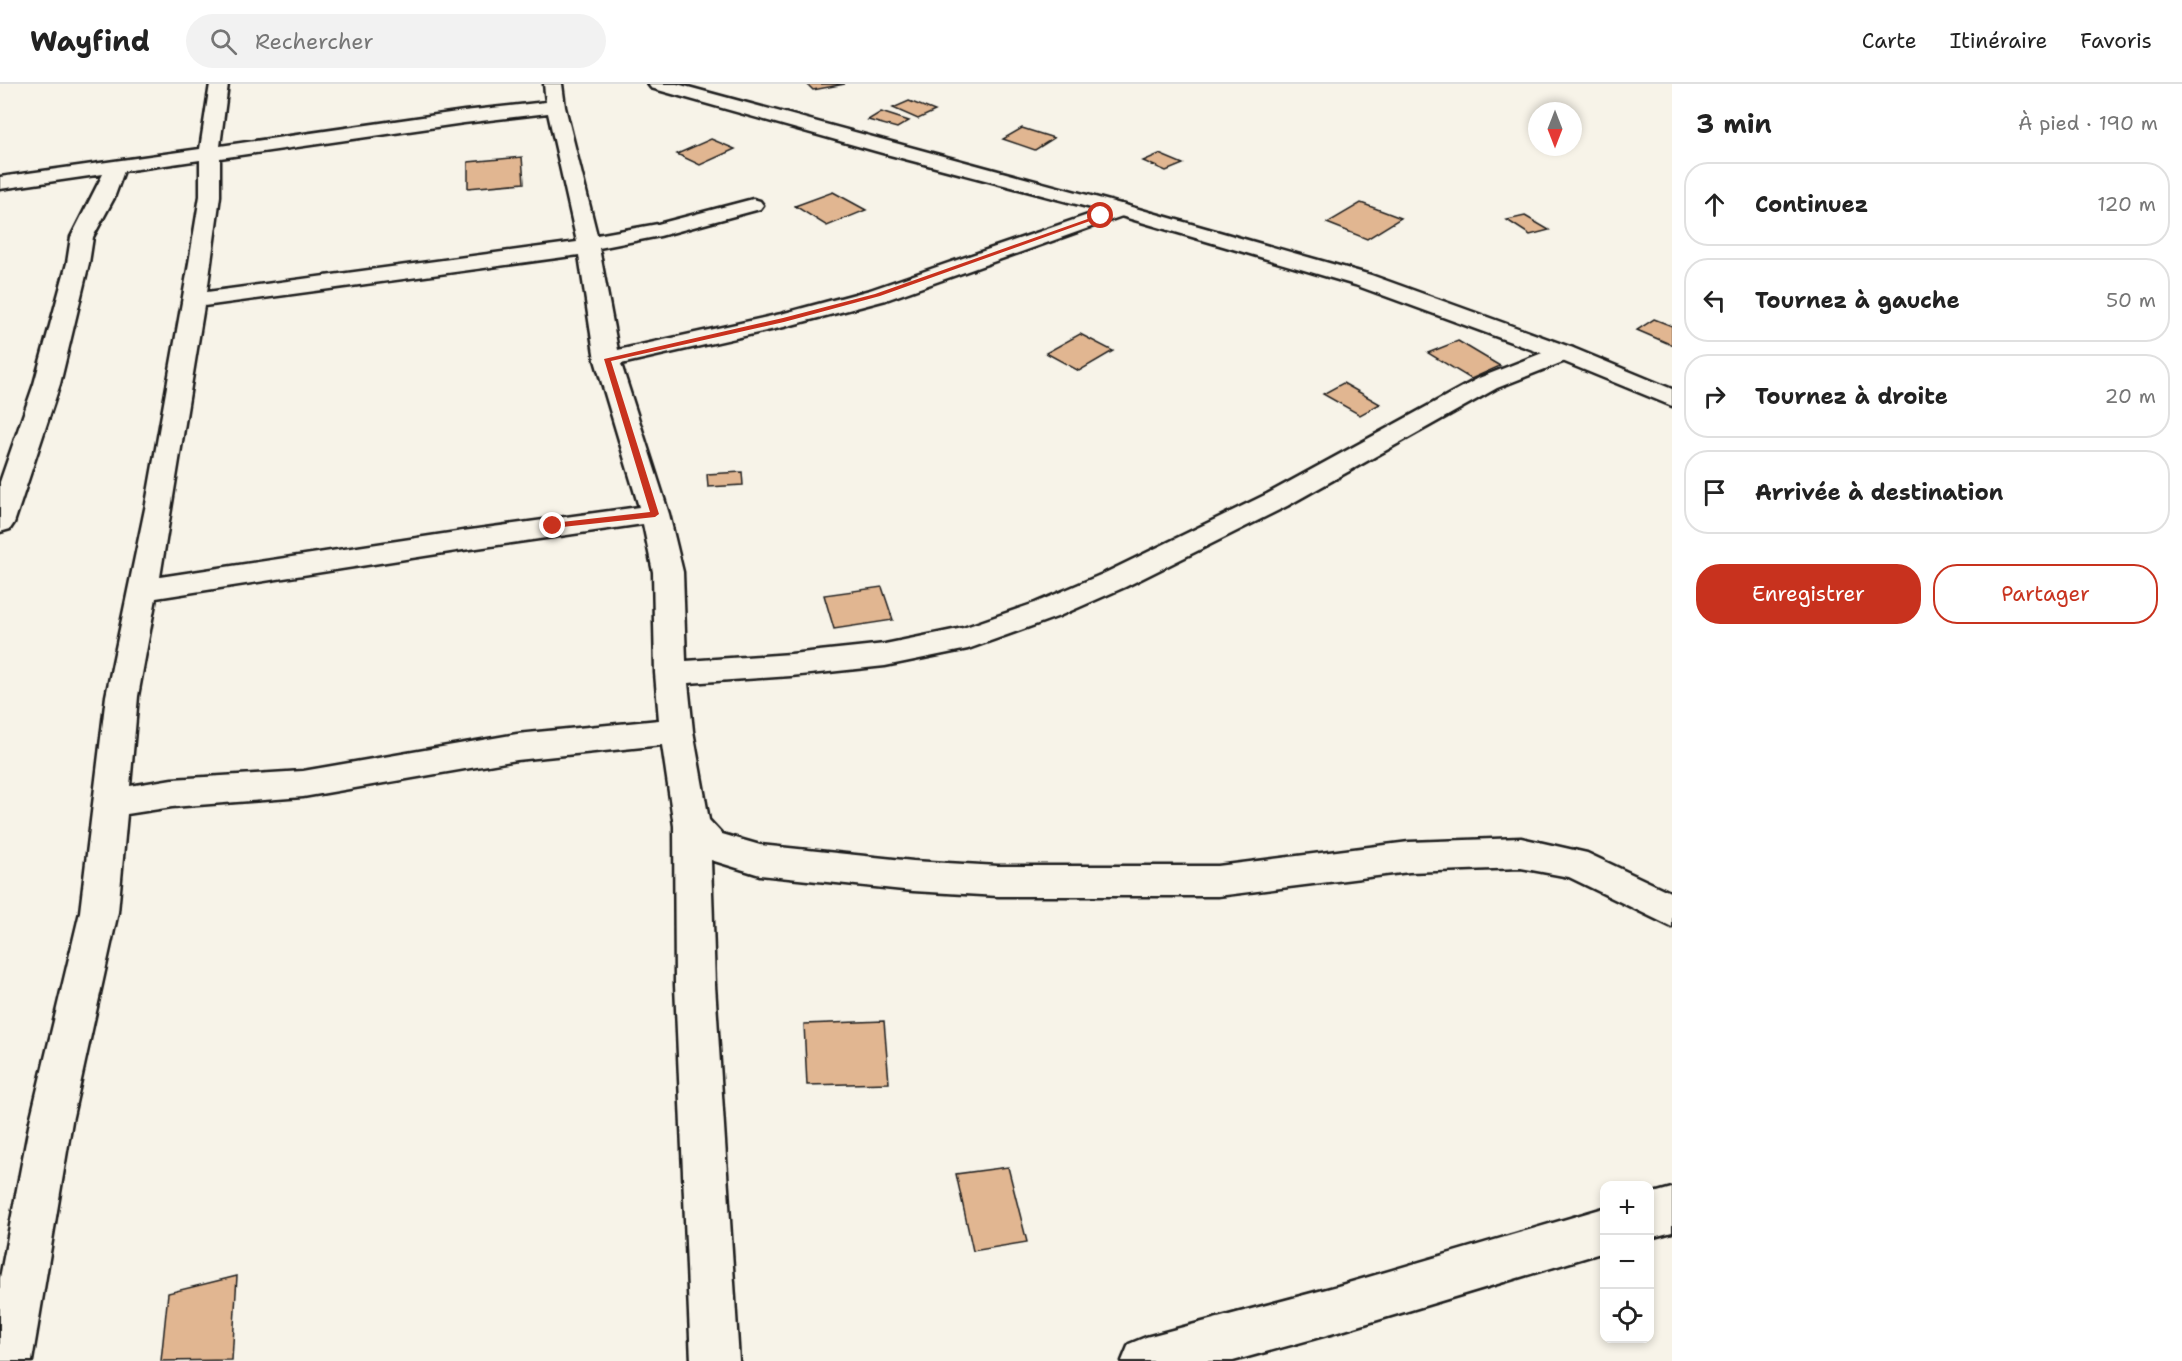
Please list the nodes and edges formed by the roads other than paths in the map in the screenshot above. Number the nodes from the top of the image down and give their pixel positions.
1 (219, 84) edge
2 (657, 84) edge
3 (554, 96) edge
4 (210, 152) junction
5 (116, 167) junction
6 (0, 183) edge
7 (753, 205) dead end
8 (1121, 210) junction
9 (588, 247) junction
10 (193, 301) junction
11 (1564, 352) junction
12 (607, 360) junction
13 (1672, 398) edge
14 (655, 514) junction
15 (0, 524) edge
16 (143, 590) junction
17 (671, 673) junction
18 (676, 731) junction
19 (111, 803) junction
20 (692, 826) junction
21 (1672, 911) edge
22 (1672, 1210) edge
23 (1654, 1215) edge
24 (1600, 1231) edge
25 (8, 1361) edge
26 (715, 1361) edge
27 (1146, 1361) edge

1 - 4 street
2 - 8 street
3 - 4 street
3 - 9 street
4 - 5 street
4 - 10 street
5 - 6 street
5 - 15 street
7 - 9 street
8 - 11 street
8 - 12 street
9 - 10 street
9 - 12 street
10 - 16 street
11 - 13 street
11 - 17 street
12 - 14 street
14 - 16 street
14 - 17 street
16 - 19 street
17 - 18 street
18 - 19 street
18 - 20 street
19 - 25 street
20 - 21 street
20 - 26 street
22 - 23 street
24 - 27 street

